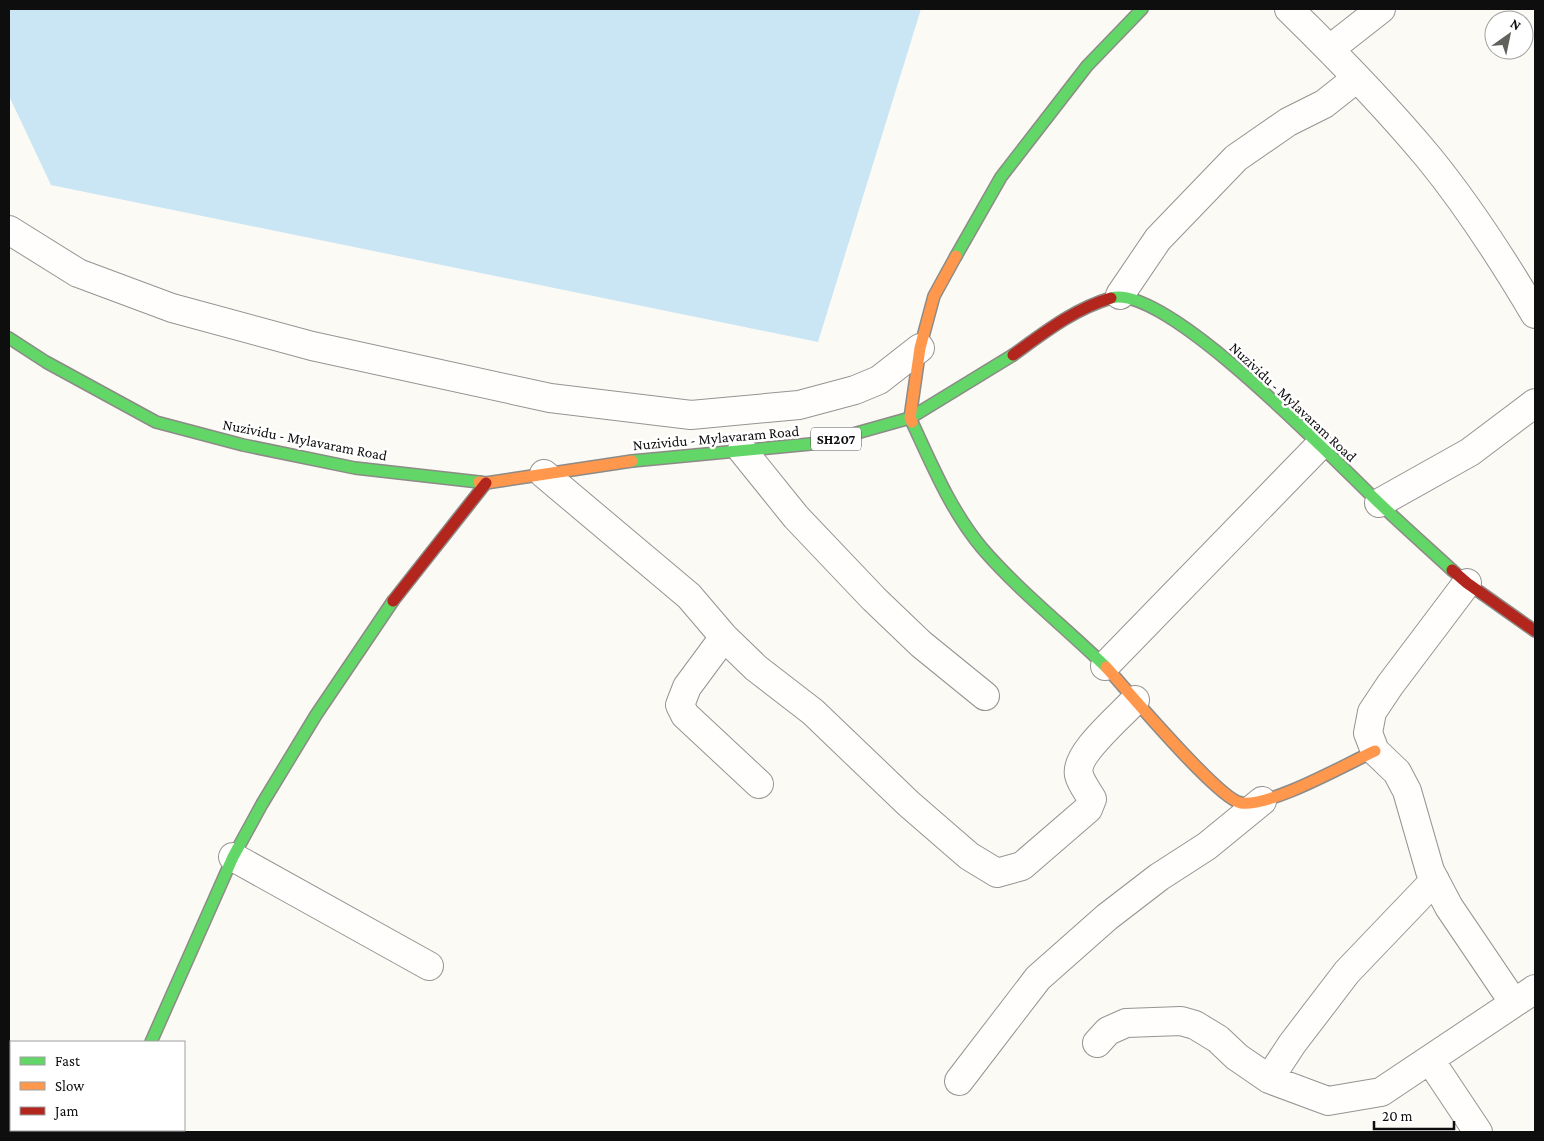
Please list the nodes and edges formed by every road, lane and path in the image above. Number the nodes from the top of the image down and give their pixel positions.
1 (1142, 9) edge
2 (1288, 9) edge
3 (1381, 9) edge
4 (1330, 49) junction
5 (1357, 78) junction
6 (9, 230) edge
7 (1120, 295) junction
8 (1535, 314) edge
9 (9, 338) edge
10 (920, 348) junction
11 (1535, 403) edge
12 (910, 418) junction
13 (1319, 446) junction
14 (742, 450) junction
15 (544, 474) junction
16 (486, 483) junction
17 (1379, 503) junction
18 (1467, 583) junction
19 (1535, 631) edge
20 (724, 637) junction
21 (1105, 666) junction
22 (985, 696) dead end
23 (1135, 700) junction
24 (1375, 751) junction
25 (759, 784) dead end
26 (1262, 801) junction
27 (233, 857) junction
28 (1435, 880) junction
29 (429, 966) dead end
30 (1525, 996) edge
31 (150, 1041) edge
32 (1097, 1043) dead end
33 (1430, 1060) junction
34 (1269, 1079) junction
35 (959, 1082) dead end
36 (1478, 1132) edge

1 - 10 main road
2 - 4 street
3 - 4 street
4 - 5 street
5 - 7 street
5 - 8 street
6 - 10 street
7 - 12 main road, Nuzividu - Mylavaram Road / SH207
7 - 13 main road, Nuzividu - Mylavaram Road
9 - 16 main road, Nuzividu - Mylavaram Road / SH207
10 - 12 main road
11 - 17 street
12 - 14 main road, Nuzividu - Mylavaram Road / SH207
12 - 21 main road
13 - 17 main road, Nuzividu - Mylavaram Road
13 - 21 street
14 - 15 main road, Nuzividu - Mylavaram Road / SH207
14 - 22 street
15 - 16 main road, Nuzividu - Mylavaram Road / SH207
15 - 20 street
16 - 27 main road
17 - 18 main road, Nuzividu - Mylavaram Road
18 - 19 main road, Nuzividu - Mylavaram Road
18 - 24 street
20 - 23 street
20 - 25 street
21 - 23 main road
23 - 26 main road
24 - 26 main road
24 - 28 street
26 - 35 street
27 - 29 street
27 - 31 main road
28 - 30 street
28 - 34 street
30 - 33 street
32 - 34 street
33 - 34 street
33 - 36 street

